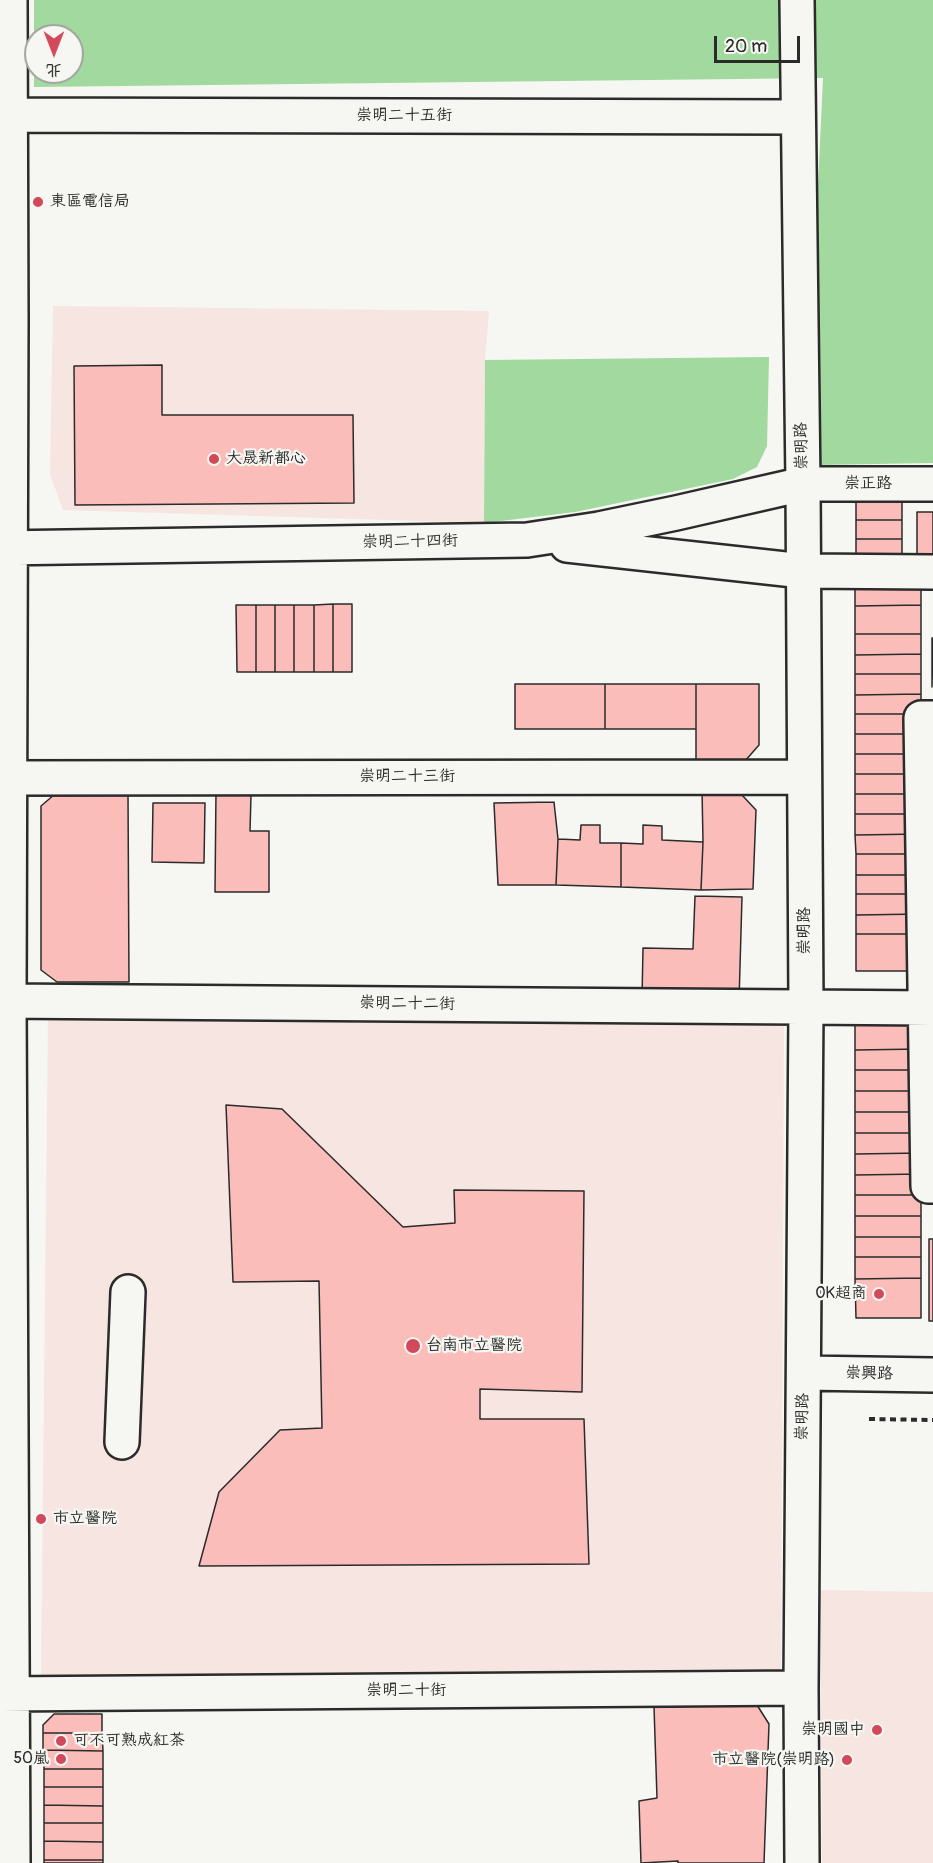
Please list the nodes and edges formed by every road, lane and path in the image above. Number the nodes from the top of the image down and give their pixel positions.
1 (10, 0) edge
2 (797, 0) edge
3 (5, 115) edge
4 (798, 117) junction
5 (6, 319) edge
6 (803, 484) junction
7 (933, 484) edge
8 (527, 540) junction
9 (5, 548) edge
10 (803, 571) junction
11 (933, 572) edge
12 (933, 718) edge
13 (804, 777) junction
14 (5, 778) edge
15 (928, 873) edge
16 (5, 1001) edge
17 (806, 1007) junction
18 (929, 1008) edge
19 (933, 1186) edge
20 (5, 1223) edge
21 (128, 1292) dead end
22 (804, 1373) junction
23 (933, 1375) edge
24 (869, 1419) dead end
25 (933, 1420) edge
26 (122, 1442) dead end
27 (5, 1469) edge
28 (801, 1688) junction
29 (6, 1694) edge
30 (13, 1863) edge
31 (802, 1863) edge

1 - 3 street
2 - 4 street, 崇明路
3 - 4 street, 崇明二十五街
3 - 5 street
4 - 6 street, 崇明路
5 - 9 street
6 - 7 street, 崇正路
6 - 8 street, 崇明二十四街
6 - 10 street, 崇明路
8 - 9 street, 崇明二十四街
8 - 10 street
9 - 14 street
10 - 11 street
10 - 13 street, 崇明路
12 - 15 street
13 - 14 street, 崇明二十三街
13 - 17 street, 崇明路
14 - 16 street
15 - 18 street
16 - 17 street, 崇明二十二街
16 - 20 street
17 - 18 street, 崇明二十二街
17 - 22 street, 崇明路
18 - 19 street
20 - 27 street
21 - 26 street
22 - 23 street, 崇興路
22 - 28 street, 崇明路
24 - 25 path
27 - 29 street
28 - 29 street, 崇明二十街
28 - 31 street, 崇明路
29 - 30 street

